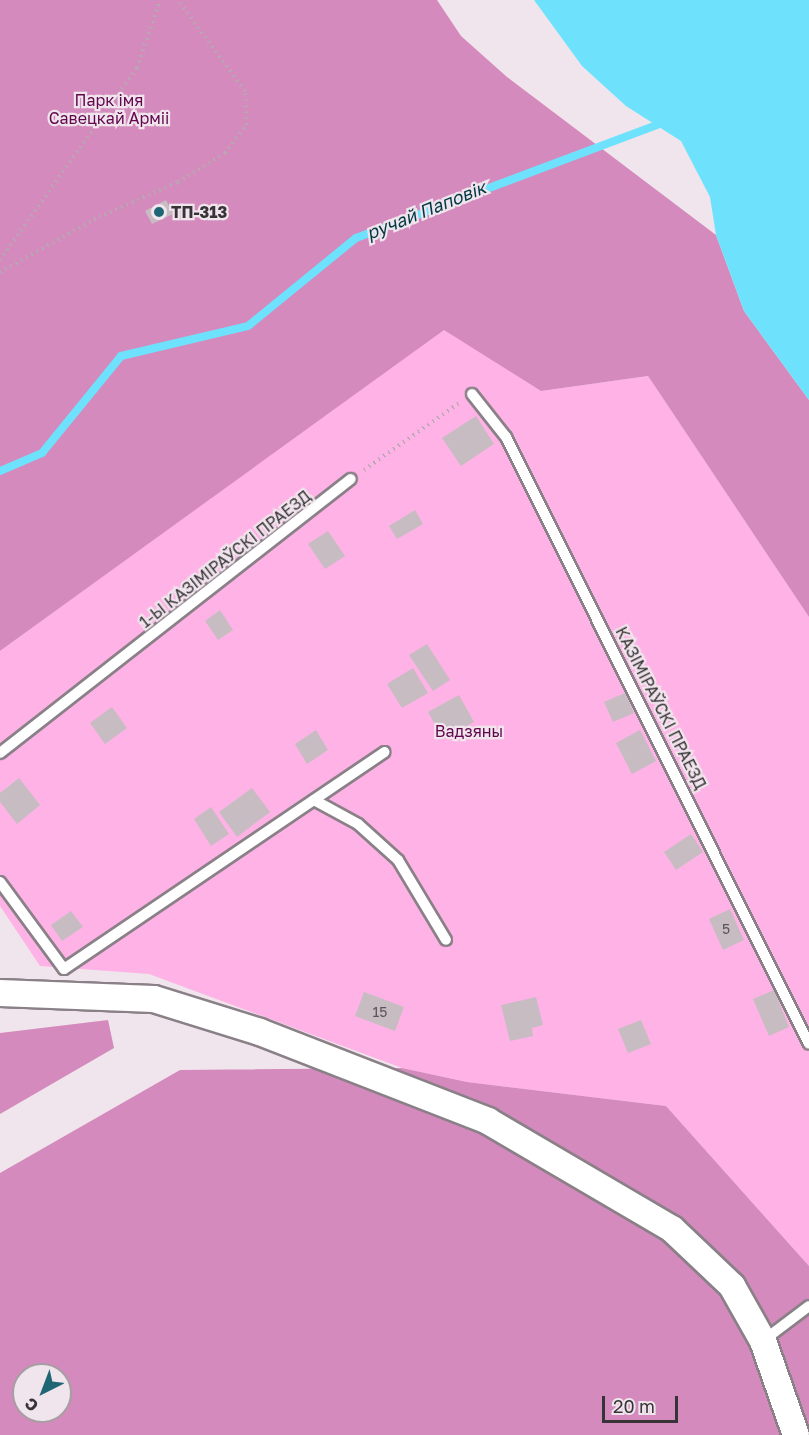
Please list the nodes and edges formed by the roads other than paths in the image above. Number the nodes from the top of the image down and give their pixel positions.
1 (472, 394) road end
2 (351, 479) road end
3 (384, 752) dead end
4 (0, 753) edge
5 (314, 800) junction
6 (0, 882) edge
7 (446, 940) dead end
8 (62, 981) junction
9 (0, 993) edge
10 (809, 1044) edge
11 (809, 1306) edge
12 (763, 1341) junction
13 (796, 1435) edge

1 - 10 lane, КАЗІМІРАЎСКІ ПРАЕЗД
2 - 4 lane, 1-Ы КАЗІМІРАЎСКІ ПРАЕЗД
3 - 5 lane
5 - 7 lane
5 - 8 lane
6 - 8 lane
8 - 9 street
8 - 12 street
11 - 12 lane
12 - 13 street

